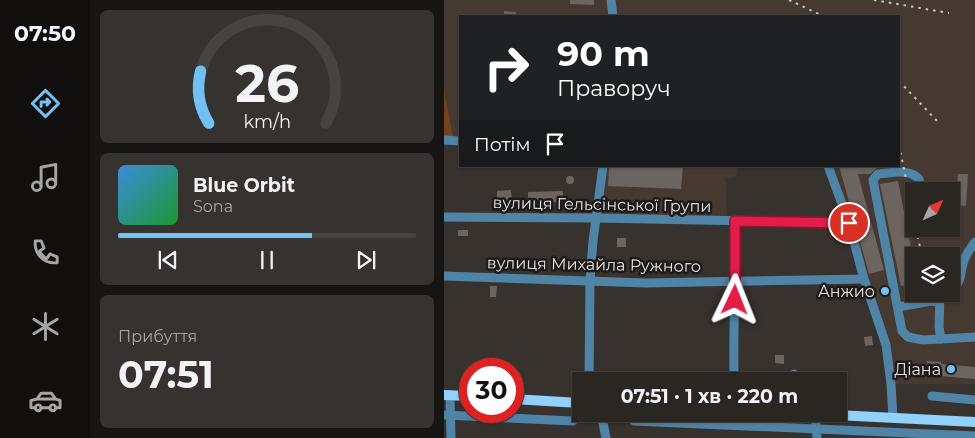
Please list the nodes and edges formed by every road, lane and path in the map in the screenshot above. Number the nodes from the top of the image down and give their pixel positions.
1 (611, 0) edge
2 (613, 15) edge
3 (444, 140) edge
4 (459, 141) edge
5 (603, 167) edge
6 (828, 167) edge
7 (920, 182) edge
8 (444, 217) edge
9 (596, 218) junction
10 (735, 221) junction
11 (849, 223) junction
12 (975, 242) edge
13 (444, 276) edge
14 (864, 279) junction
15 (960, 279) edge
16 (590, 280) junction
17 (736, 281) junction
18 (925, 302) edge
19 (939, 302) edge
20 (898, 307) junction
21 (975, 337) edge
22 (941, 339) junction
23 (588, 372) edge
24 (734, 372) edge
25 (447, 395) edge
26 (932, 396) dead end
27 (524, 400) edge
28 (975, 400) edge
29 (572, 403) edge
30 (847, 415) edge
31 (447, 416) edge
32 (893, 418) junction
33 (572, 421) edge
34 (603, 422) edge
35 (649, 422) edge
36 (975, 422) edge
37 (817, 433) edge
38 (975, 436) edge
39 (451, 438) edge
40 (606, 438) edge

1 - 2 street
3 - 4 street
5 - 9 street
6 - 11 street
7 - 20 street
8 - 9 street, вулиця Гельсінської Групи
9 - 10 street, вулиця Гельсінської Групи
9 - 16 street
10 - 11 street, вулиця Гельсінської Групи
10 - 17 street
11 - 14 street
12 - 15 street
13 - 16 street, вулиця Михайла Ружного
14 - 17 street, вулиця Михайла Ружного
14 - 32 street
16 - 17 street, вулиця Михайла Ружного
16 - 23 street
17 - 24 street
18 - 20 street
19 - 22 street
20 - 22 street
21 - 22 street
25 - 31 street
26 - 28 street
27 - 29 main road
30 - 32 main road
31 - 33 street
31 - 39 street
32 - 36 main road
34 - 40 street
35 - 37 street
37 - 38 street

